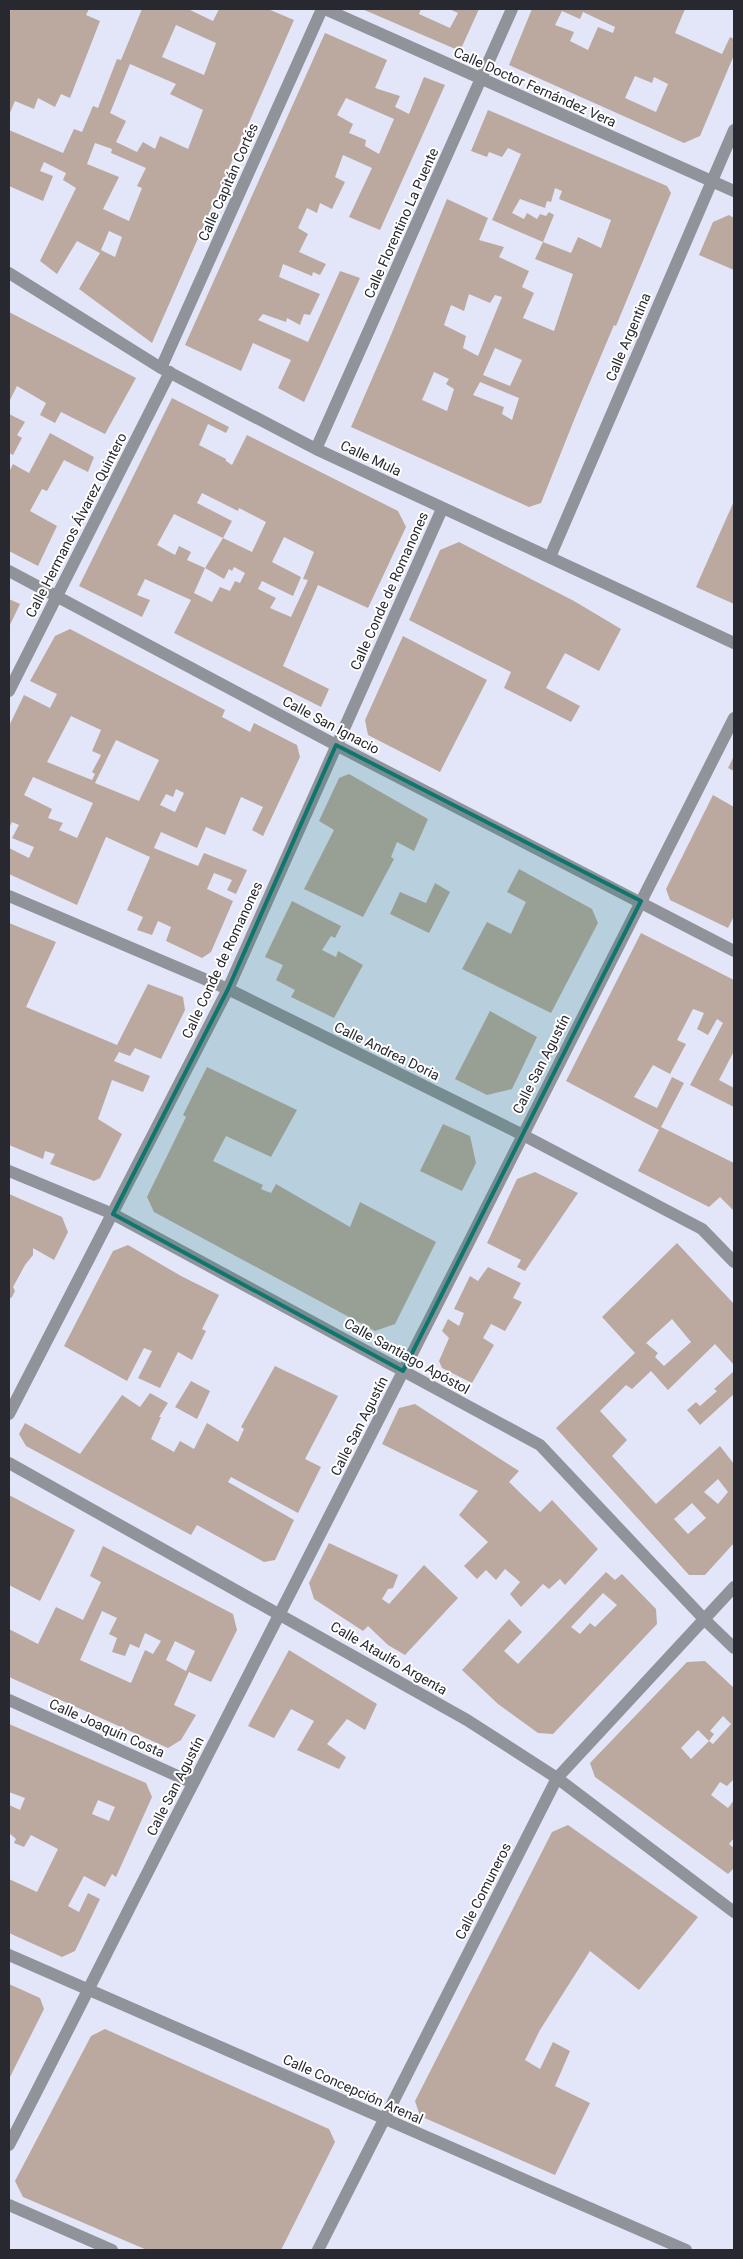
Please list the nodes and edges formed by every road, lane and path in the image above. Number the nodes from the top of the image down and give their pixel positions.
1 (323, 9) edge
2 (512, 9) edge
3 (481, 80) junction
4 (734, 130) edge
5 (712, 181) junction
6 (734, 191) edge
7 (9, 273) edge
8 (165, 370) junction
9 (316, 449) junction
10 (442, 509) junction
11 (550, 557) junction
12 (9, 571) edge
13 (57, 594) junction
14 (734, 643) edge
15 (9, 691) edge
16 (734, 718) edge
17 (336, 745) junction
18 (9, 896) edge
19 (641, 901) junction
20 (734, 951) edge
21 (228, 989) junction
22 (522, 1135) junction
23 (9, 1171) edge
24 (114, 1214) junction
25 (734, 1262) edge
26 (403, 1371) junction
27 (9, 1414) edge
28 (9, 1463) edge
29 (734, 1587) edge
30 (282, 1614) junction
31 (704, 1619) junction
32 (734, 1648) edge
33 (9, 1700) edge
34 (557, 1778) junction
35 (193, 1783) junction
36 (734, 1912) edge
37 (9, 1955) edge
38 (90, 1991) junction
39 (384, 2120) junction
40 (9, 2145) edge
41 (9, 2205) edge
42 (112, 2250) edge
43 (318, 2250) edge
44 (686, 2250) edge

1 - 3 street, Calle Doctor Fernández Vera
1 - 8 street, Calle Capitán Cortés
2 - 3 street, Calle Florentino La Puente
3 - 5 street, Calle Doctor Fernández Vera
3 - 9 street, Calle Florentino La Puente
4 - 5 street, Calle Argentina
5 - 6 street, Calle Doctor Fernández Vera
5 - 11 street, Calle Argentina
7 - 8 street, Calle Mula
8 - 9 street, Calle Mula
8 - 13 street, Calle Hermanos Álvarez Quintero
9 - 10 street, Calle Mula
10 - 11 street, Calle Mula
10 - 17 street, Calle Conde de Romanones
11 - 14 street, Calle Mula
12 - 13 street, Calle San Ignacio
13 - 15 street, Calle Hermanos Álvarez Quintero
13 - 17 street, Calle San Ignacio
16 - 19 street, Calle San Agustín
17 - 19 street, Calle San Ignacio
17 - 21 street, Calle Conde de Romanones
18 - 21 street, Calle Andrea Doria
19 - 20 street, Calle San Ignacio
19 - 22 street, Calle San Agustín
21 - 22 street, Calle Andrea Doria
21 - 24 street, Calle Conde de Romanones
22 - 25 street, Calle Andrea Doria
22 - 26 street, Calle San Agustín
23 - 24 street, Calle Santiago Apóstol
24 - 26 street, Calle Santiago Apóstol
24 - 27 street, Calle Conde de Romanones
26 - 30 street, Calle San Agustín
26 - 31 street, Calle Santiago Apóstol
28 - 30 street, Calle Ataulfo Argenta
29 - 31 street, Calle Comuneros
30 - 34 street, Calle Ataulfo Argenta
30 - 35 street, Calle San Agustín
31 - 32 street, Calle Santiago Apóstol
31 - 34 street, Calle Comuneros
33 - 35 street, Calle Joaquín Costa
34 - 36 street, Calle Ataulfo Argenta
34 - 39 street, Calle Comuneros
35 - 38 street, Calle San Agustín
37 - 38 street, Calle Concepción Arenal
38 - 39 street, Calle Concepción Arenal
38 - 40 street, Calle San Agustín
39 - 43 street, Calle Comuneros
39 - 44 street, Calle Concepción Arenal
41 - 42 street

